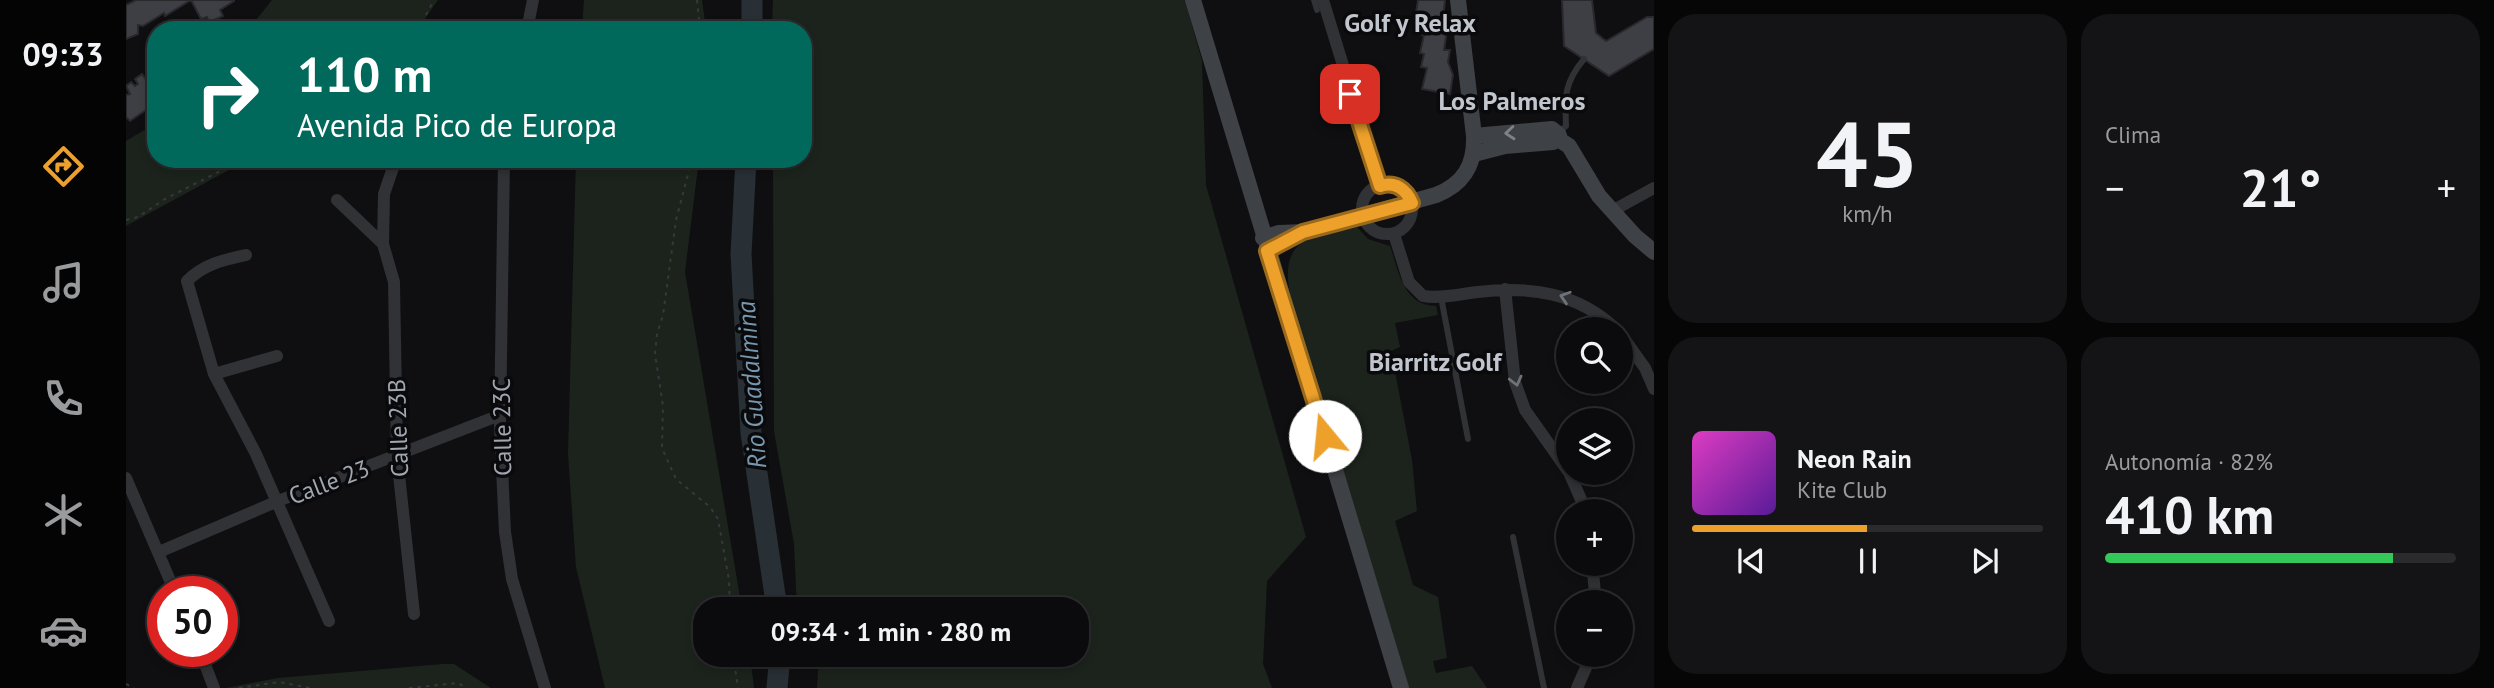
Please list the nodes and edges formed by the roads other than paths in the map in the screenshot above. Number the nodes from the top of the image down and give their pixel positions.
1 (533, 0) edge
2 (1193, 0) edge
3 (1314, 0) edge
4 (1458, 0) edge
5 (1320, 5) edge
6 (529, 21) edge
7 (1584, 59) dead end
8 (1474, 136) junction
9 (1558, 136) junction
10 (1474, 154) junction
11 (393, 168) edge
12 (504, 168) edge
13 (1380, 186) junction
14 (1654, 188) edge
15 (337, 200) dead end
16 (1412, 203) junction
17 (1612, 211) junction
18 (1355, 218) junction
19 (1395, 234) junction
20 (383, 244) junction
21 (1265, 244) junction
22 (1654, 252) edge
23 (246, 255) dead end
24 (1505, 289) junction
25 (1441, 297) junction
26 (1600, 317) edge
27 (1633, 351) edge
28 (277, 356) dead end
29 (214, 373) junction
30 (1654, 389) edge
31 (500, 415) junction
32 (1468, 439) dead end
33 (1556, 455) edge
34 (397, 456) junction
35 (126, 478) edge
36 (278, 502) junction
37 (1513, 537) dead end
38 (159, 552) junction
39 (169, 576) edge
40 (414, 614) dead end
41 (329, 621) dead end
42 (206, 667) edge
43 (1586, 667) edge
44 (214, 688) edge
45 (545, 688) edge
46 (1401, 688) edge
47 (1544, 688) edge
48 (1577, 688) edge

1 - 6 street
2 - 21 street
3 - 5 lane
4 - 8 street
5 - 13 street
7 - 9 lane
9 -> 8 street
8 - 10 street
9 - 10 street
9 - 17 street
10 - 16 street
11 - 20 street, Calle 23B
12 - 31 street, Calle 23C
13 - 16 street
13 - 18 street
14 - 17 street
15 - 20 street
16 - 18 street
16 - 19 street
17 - 22 street
18 - 19 street
18 - 21 street
19 - 25 street
20 - 34 street, Calle 23B
21 - 46 street
23 - 29 street
24 - 25 street
26 -> 24 street
24 -> 33 street
25 - 32 lane
27 - 30 street
28 - 29 street
29 - 36 street
31 - 34 street, Calle 23
31 - 45 street, Calle 23C
34 - 36 street, Calle 23
34 - 40 street, Calle 23B
35 - 38 street
36 - 38 street, Calle 23
36 - 41 street
37 - 47 lane
38 - 39 street
42 - 44 street
43 - 48 street

